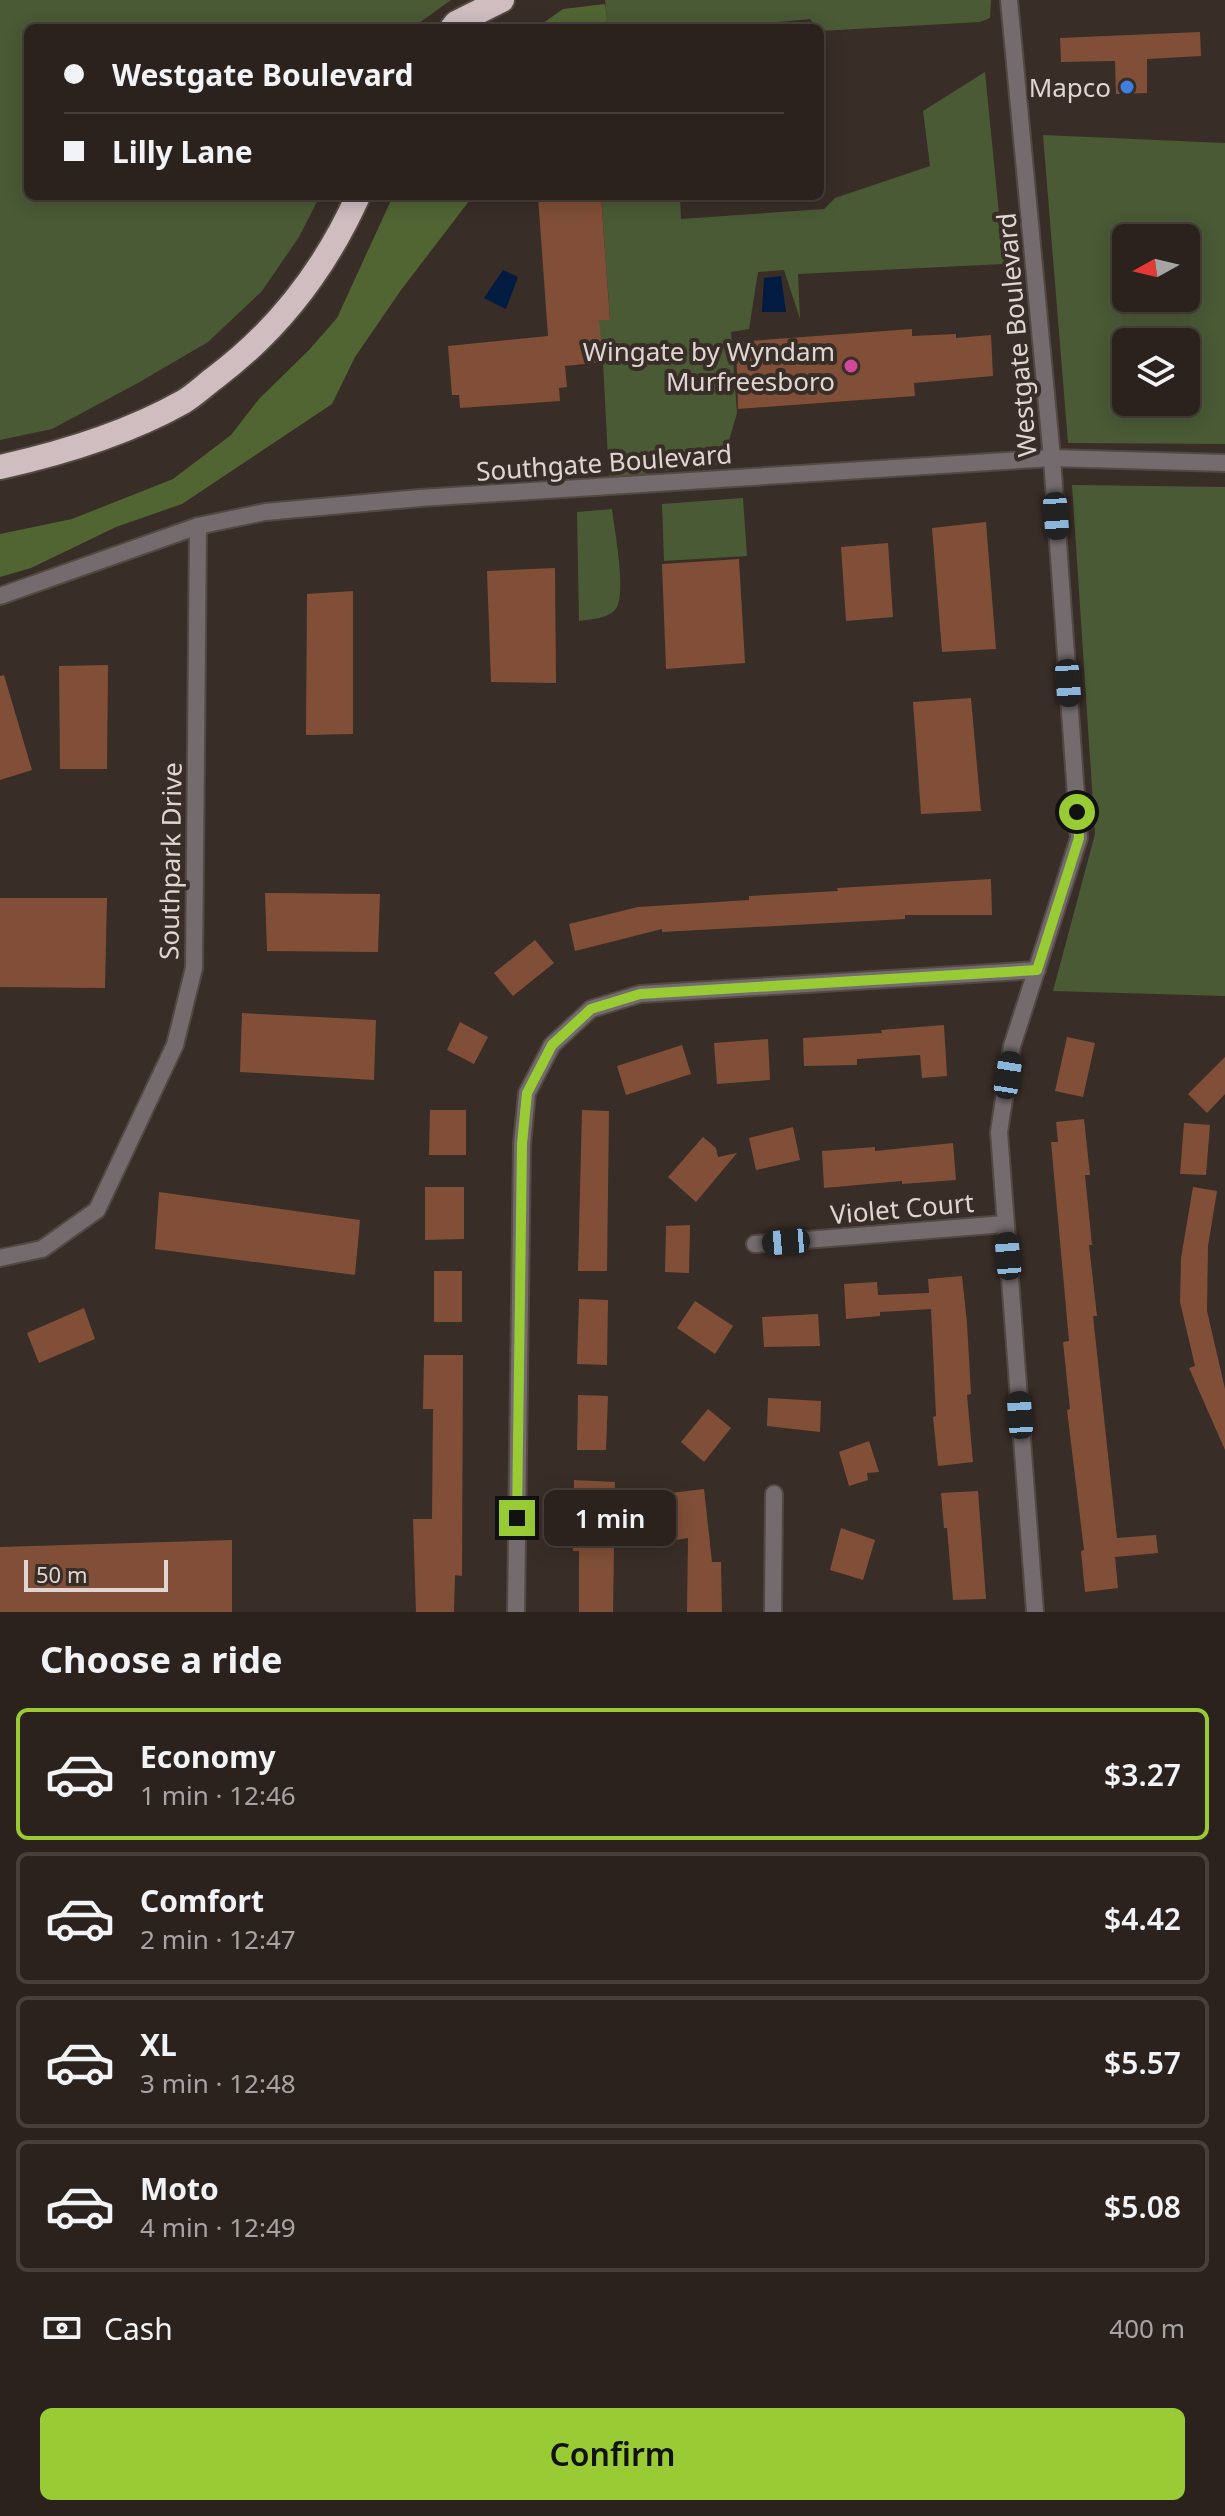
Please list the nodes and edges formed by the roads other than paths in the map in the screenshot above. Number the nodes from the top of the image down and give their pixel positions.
1 (502, 0) edge
2 (1009, 0) edge
3 (455, 24) edge
4 (356, 200) edge
5 (1052, 458) junction
6 (1225, 463) edge
7 (0, 467) edge
8 (198, 526) junction
9 (0, 596) edge
10 (1037, 970) junction
11 (1005, 1224) junction
12 (755, 1244) dead end
13 (0, 1258) edge
14 (774, 1494) dead end
15 (516, 1612) edge
16 (773, 1612) edge
17 (1035, 1612) edge

1 - 3 highway
2 - 5 street, Westgate Boulevard
4 - 7 highway
5 - 6 street, Southgate Boulevard
5 - 8 street, Southgate Boulevard
5 - 10 street, Westgate Boulevard
8 - 9 street, Southgate Boulevard
8 - 13 street, Southpark Drive
10 - 11 street, Westgate Boulevard
10 - 15 street
11 - 12 street, Violet Court
11 - 17 street, Westgate Boulevard
14 - 16 street

